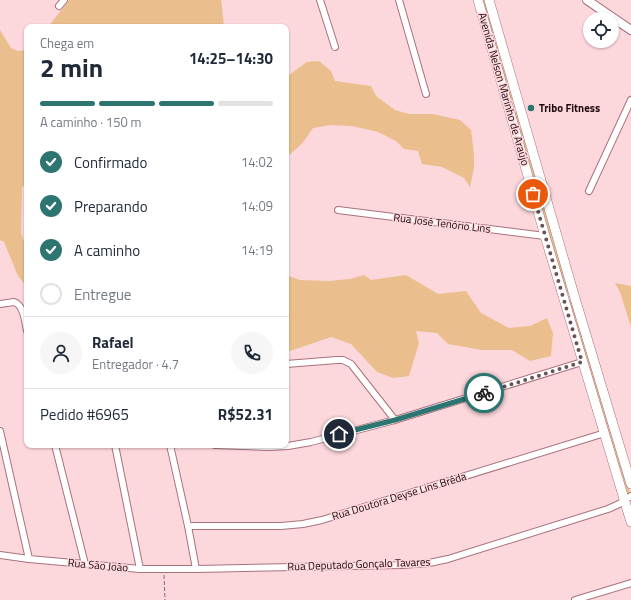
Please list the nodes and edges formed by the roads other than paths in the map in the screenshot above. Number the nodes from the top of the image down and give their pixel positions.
1 (64, 0) edge
2 (320, 0) edge
3 (399, 0) edge
4 (478, 0) edge
5 (489, 0) edge
6 (587, 0) edge
7 (59, 6) dead end
8 (631, 30) edge
9 (335, 48) dead end
10 (426, 94) dead end
11 (631, 100) edge
12 (521, 108) junction
13 (509, 109) junction
14 (589, 191) dead end
15 (338, 210) dead end
16 (545, 236) junction
17 (574, 295) junction
18 (563, 298) junction
19 (0, 304) edge
20 (24, 320) edge
21 (582, 362) junction
22 (289, 364) edge
23 (395, 420) junction
24 (0, 431) edge
25 (605, 433) junction
26 (289, 446) edge
27 (56, 448) edge
28 (116, 448) edge
29 (171, 448) edge
30 (631, 484) edge
31 (628, 498) edge
32 (631, 522) edge
33 (188, 526) junction
34 (0, 555) edge
35 (29, 559) junction
36 (85, 564) junction
37 (140, 569) junction
38 (196, 569) junction
39 (631, 583) edge
40 (575, 600) edge

1 - 7 street
2 - 9 street
3 - 10 street
4 - 13 main road, Avenida Nelson Marinho de Araújo
5 - 12 main road, Avenida Nelson Marinho de Araújo
6 - 8 street
11 - 14 street
12 - 13 main road
12 - 17 main road, Avenida Nelson Marinho de Araújo
13 - 16 main road, Avenida Nelson Marinho de Araújo
15 - 16 street, Rua José Tenório Lins
16 - 18 main road, Avenida Nelson Marinho de Araújo
17 - 18 main road
17 - 30 main road, Avenida Nelson Marinho de Araújo
18 - 21 main road, Avenida Nelson Marinho de Araújo
19 - 20 street
21 - 23 street
21 - 25 main road, Avenida Nelson Marinho de Araújo
22 - 23 street
23 - 26 street
24 - 35 street
25 - 31 main road, Avenida Nelson Marinho de Araújo
25 - 33 street, Rua Doutora Deyse Lins Brêda
27 - 36 street
28 - 37 street
29 - 33 street
31 - 32 main road, Avenida Nelson Marinho de Araújo
31 - 38 street, Rua Deputado Gonçalo Tavares
33 - 38 street
34 - 35 street, Rua São João
35 - 36 street, Rua São João
36 - 37 street, Rua São João
37 - 38 street, Rua São João
39 - 40 street

